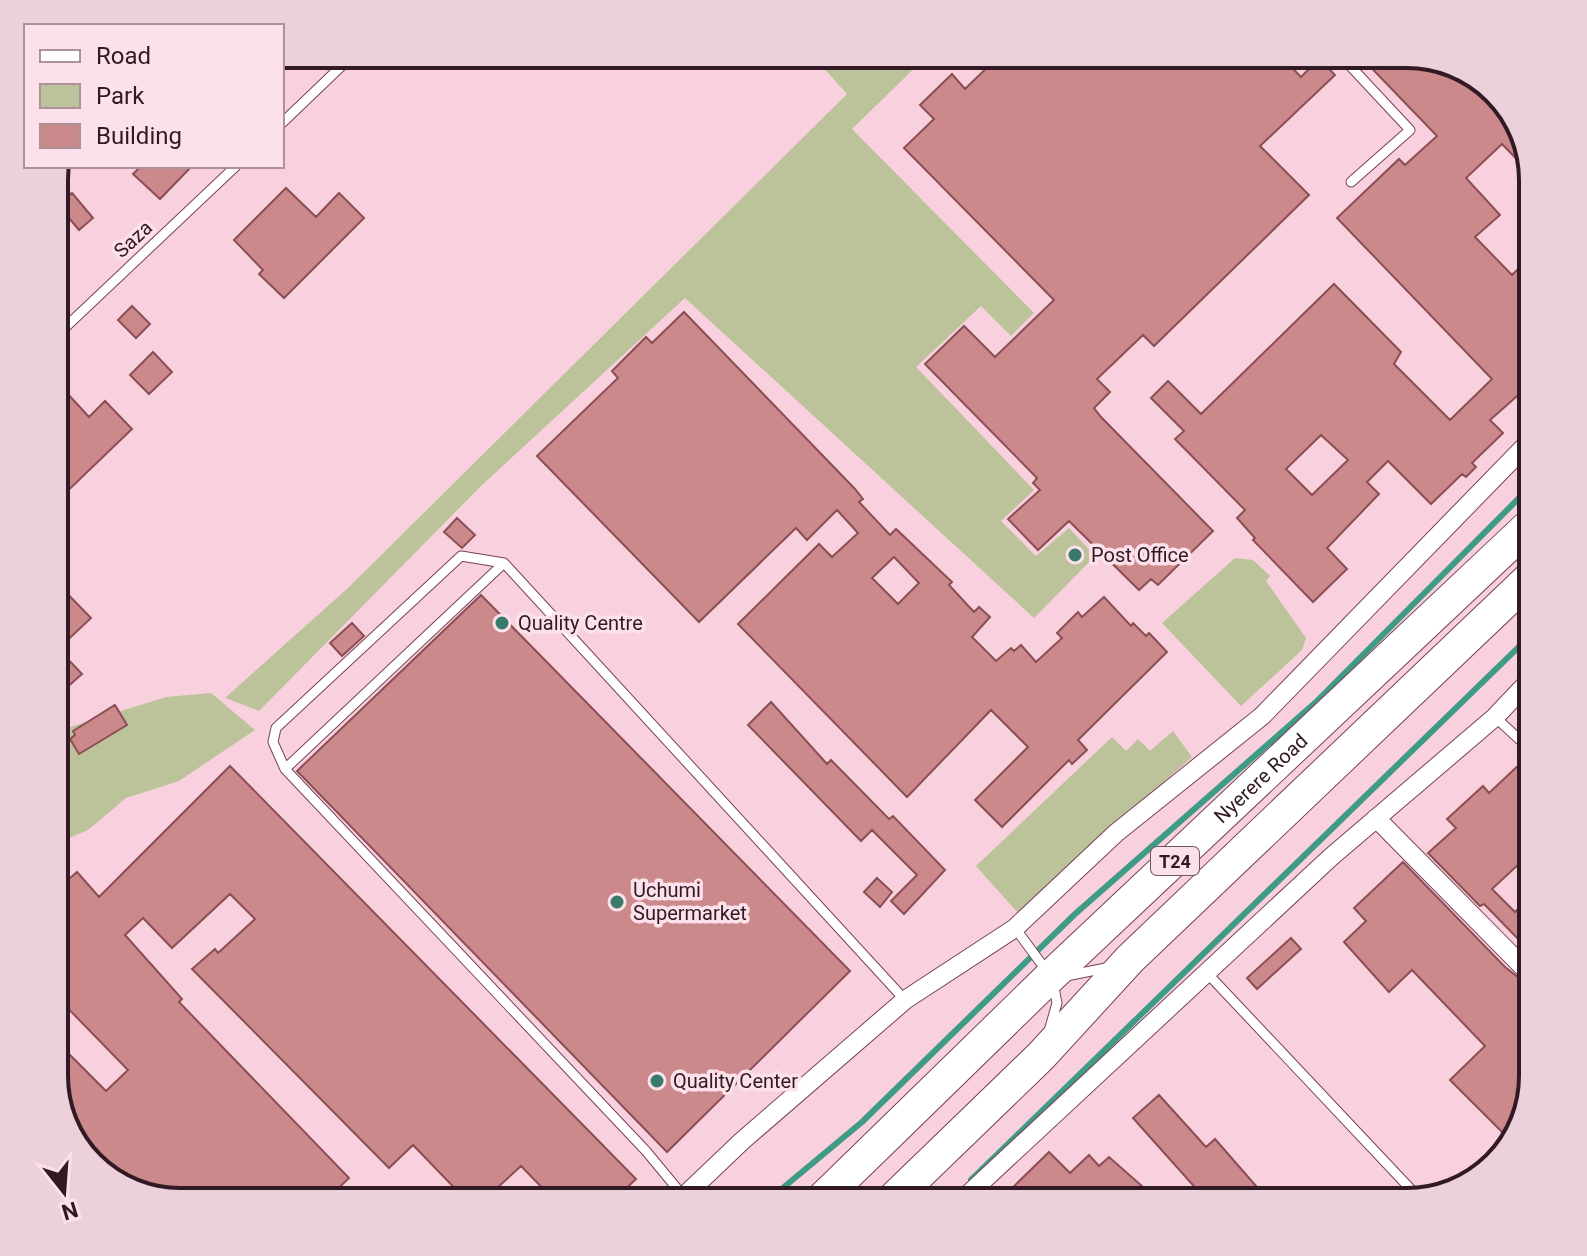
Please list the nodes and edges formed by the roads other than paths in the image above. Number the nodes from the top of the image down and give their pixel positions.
1 (339, 68) edge
2 (1352, 68) edge
3 (284, 121) edge
4 (234, 168) edge
5 (1351, 182) dead end
6 (68, 325) edge
7 (1519, 452) edge
8 (1519, 535) edge
9 (504, 563) junction
10 (1519, 588) edge
11 (1519, 692) edge
12 (1495, 717) junction
13 (1519, 739) edge
14 (285, 769) junction
15 (1376, 818) junction
16 (1015, 928) junction
17 (1130, 959) junction
18 (1519, 963) edge
19 (1207, 973) junction
20 (1051, 976) junction
21 (905, 1000) junction
22 (1041, 1056) junction
23 (672, 1188) edge
24 (693, 1188) edge
25 (833, 1188) edge
26 (904, 1188) edge
27 (975, 1188) edge
28 (1409, 1188) edge

1 - 3 lane
2 - 5 lane
4 - 6 lane, Saza
7 - 16 street
8 - 20 highway, Nyerere Road / T24
9 - 14 lane
9 - 14 lane
9 - 21 lane
10 - 17 highway, Nyerere Road / T24
11 - 12 street
12 - 13 lane
12 - 15 street
14 - 23 lane
15 - 18 street
15 - 19 street
16 - 20 lane
16 - 21 street
17 - 20 lane
17 - 22 highway, Nyerere Road / T24
19 - 27 street
19 - 28 lane
20 - 22 lane
20 - 25 highway, Nyerere Road / T24
21 - 24 street
22 - 26 highway, Nyerere Road / T24

